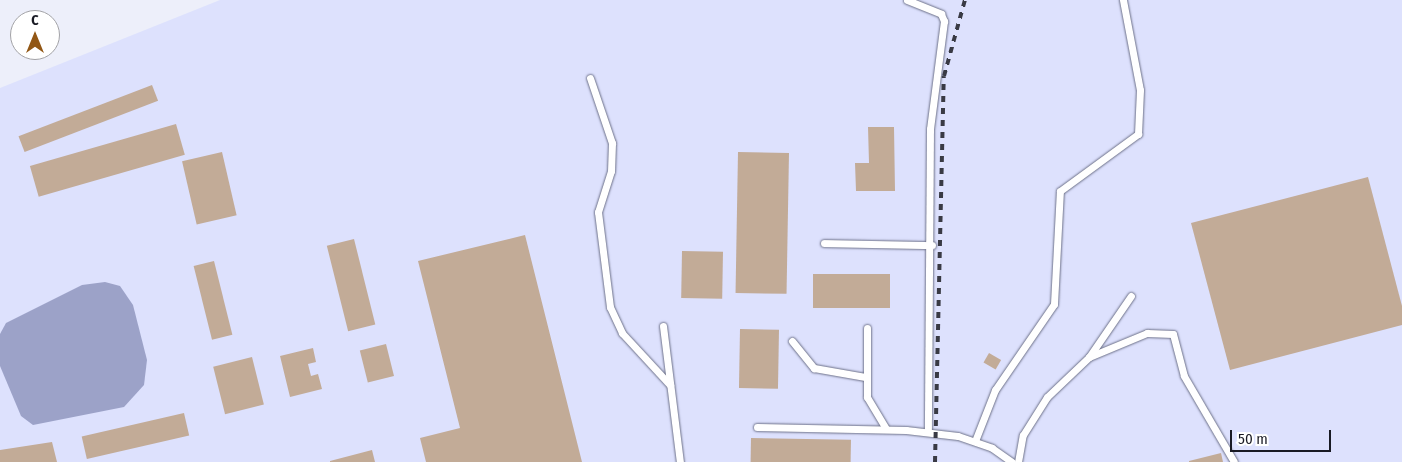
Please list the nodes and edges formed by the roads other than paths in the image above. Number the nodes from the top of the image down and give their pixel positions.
1 (907, 0) edge
2 (1123, 0) edge
3 (590, 78) dead end
4 (824, 243) dead end
5 (932, 245) junction
6 (1131, 296) dead end
7 (663, 326) dead end
8 (867, 328) dead end
9 (792, 341) dead end
10 (1089, 357) junction
11 (864, 377) junction
12 (670, 385) junction
13 (757, 427) dead end
14 (886, 429) junction
15 (928, 432) junction
16 (975, 440) junction
17 (680, 462) edge
18 (1012, 462) edge
19 (1018, 462) edge
20 (1234, 462) edge

1 - 5 lane
2 - 16 lane
3 - 12 lane
4 - 5 lane
5 - 15 lane
6 - 10 lane
7 - 12 lane
8 - 11 lane
9 - 11 lane
10 - 19 lane
10 - 20 lane
11 - 14 lane
12 - 17 lane
13 - 14 lane
14 - 15 lane
15 - 16 lane
16 - 18 lane

